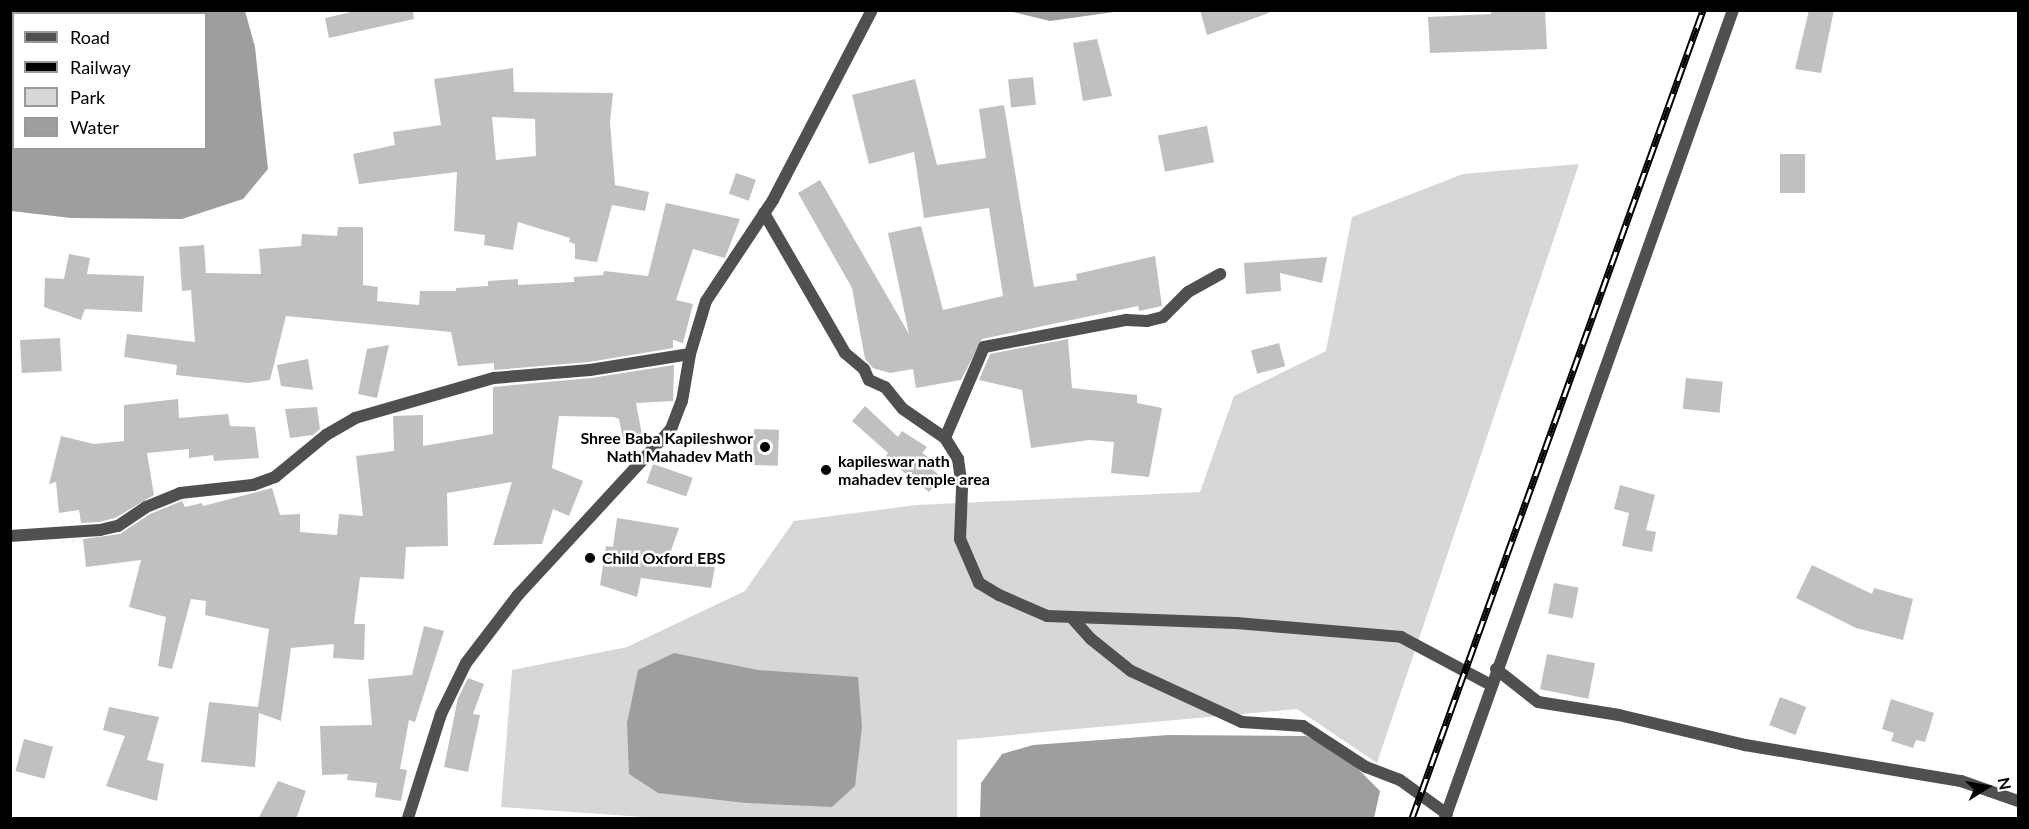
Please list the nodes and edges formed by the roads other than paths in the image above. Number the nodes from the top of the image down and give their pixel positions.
1 (872, 10) edge
2 (1733, 10) edge
3 (764, 213) junction
4 (1220, 274) dead end
5 (690, 354) junction
6 (945, 438) junction
7 (10, 536) edge
8 (1072, 618) junction
9 (1496, 669) junction
10 (1491, 685) junction
11 (2019, 801) edge
12 (1446, 816) edge
13 (408, 819) edge

1 - 3 street
2 - 9 street
3 - 5 street
3 - 6 street
4 - 6 street
5 - 7 street
5 - 13 street
6 - 8 street
8 - 10 street
8 - 12 street
9 - 10 street
9 - 11 street
10 - 12 street

